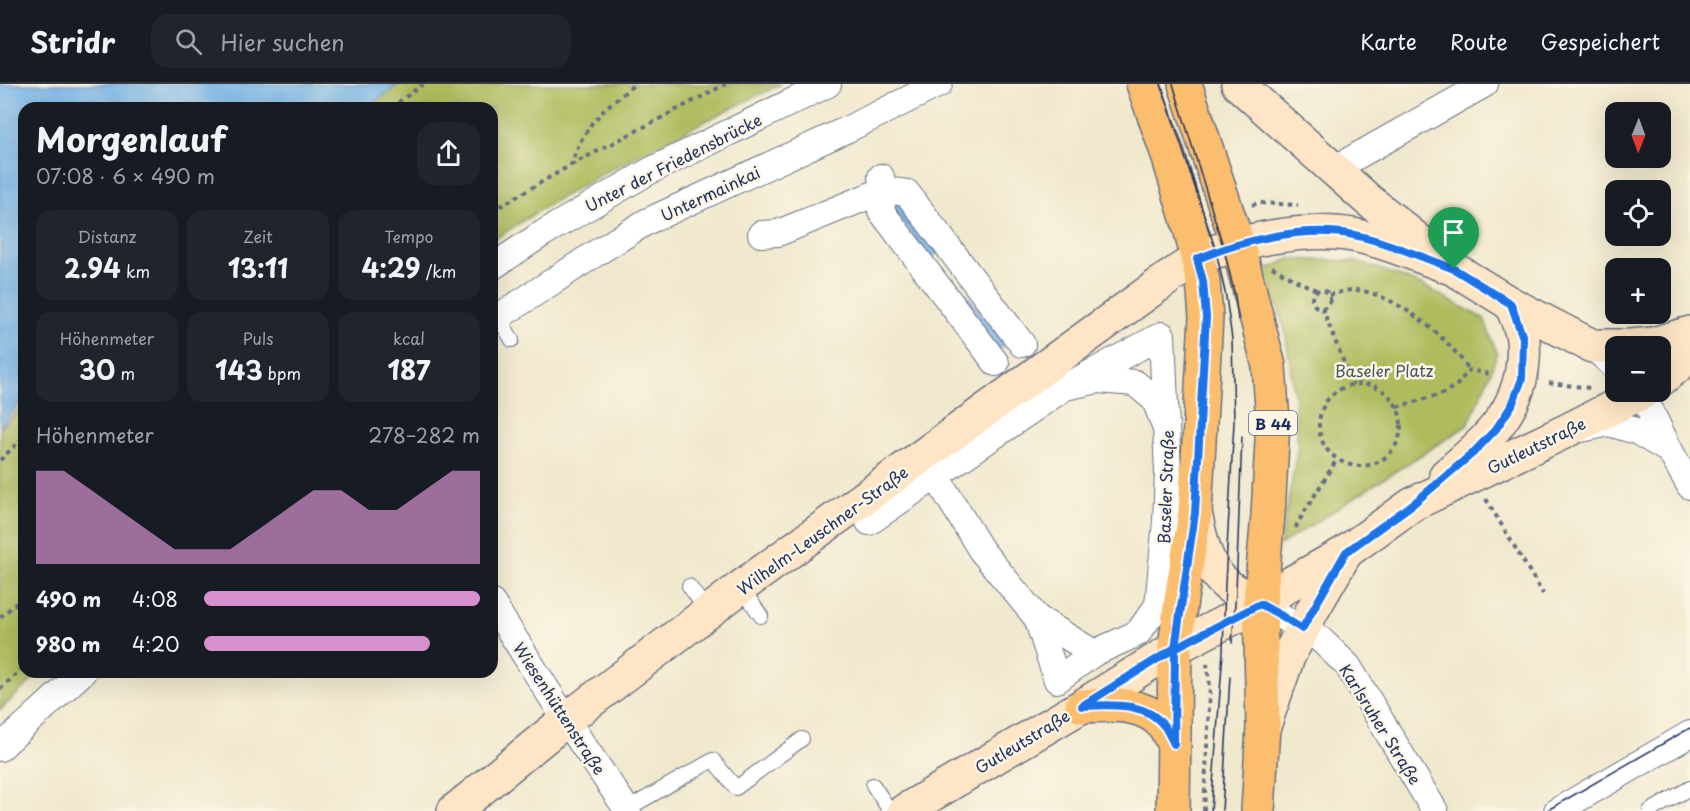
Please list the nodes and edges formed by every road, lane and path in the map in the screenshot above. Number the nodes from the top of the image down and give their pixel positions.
1 (423, 84) edge
2 (635, 84) edge
3 (726, 84) edge
4 (828, 84) edge
5 (939, 84) edge
6 (1143, 84) edge
7 (1185, 84) edge
8 (1238, 84) edge
9 (1485, 84) edge
10 (399, 102) edge
11 (571, 165) junction
12 (1334, 169) junction
13 (882, 193) junction
14 (498, 208) edge
15 (761, 234) dead end
16 (1238, 245) junction
17 (1197, 259) junction
18 (1268, 260) dead end
19 (498, 263) edge
20 (962, 264) junction
21 (1454, 269) junction
22 (935, 286) junction
23 (1319, 291) junction
24 (1329, 295) junction
25 (1511, 304) junction
26 (1322, 308) junction
27 (498, 317) edge
28 (498, 323) edge
29 (1690, 333) edge
30 (1162, 335) joint
31 (512, 340) dead end
32 (1022, 344) dead end
33 (1592, 346) junction
34 (1690, 356) edge
35 (1605, 358) edge
36 (996, 363) dead end
37 (1469, 370) junction
38 (1671, 370) edge
39 (1490, 374) dead end
40 (1549, 383) dead end
41 (1353, 385) junction
42 (1065, 387) junction
43 (1598, 389) dead end
44 (1621, 402) edge
45 (1651, 402) edge
46 (1397, 407) junction
47 (1167, 430) junction
48 (1564, 432) junction
49 (18, 443) edge
50 (1670, 451) junction
51 (1337, 459) junction
52 (0, 460) edge
53 (933, 472) junction
54 (1690, 486) edge
55 (1484, 496) dead end
56 (1413, 504) junction
57 (1195, 513) junction
58 (869, 522) dead end
59 (1296, 533) dead end
60 (1346, 552) junction
61 (689, 586) dead end
62 (741, 587) junction
63 (1543, 594) dead end
64 (18, 602) edge
65 (1260, 604) junction
66 (498, 612) edge
67 (708, 612) junction
68 (761, 616) dead end
69 (0, 617) edge
70 (1037, 618) junction
71 (1302, 629) junction
72 (1175, 648) junction
73 (1099, 657) junction
74 (1207, 664) dead end
75 (18, 672) edge
76 (76, 678) edge
77 (0, 689) edge
78 (1082, 706) junction
79 (566, 720) junction
80 (1263, 727) junction
81 (1690, 734) edge
82 (802, 739) dead end
83 (1174, 744) junction
84 (0, 748) edge
85 (873, 785) dead end
86 (1690, 788) edge
87 (628, 810) edge
88 (454, 811) edge
89 (890, 811) edge
90 (904, 811) edge
91 (1173, 811) edge
92 (1204, 811) edge
93 (1258, 811) edge
94 (1435, 811) edge
95 (1557, 811) edge
96 (1650, 811) edge

1 - 10 path
2 - 11 path
3 - 11 path
4 - 19 street, Unter der Friedensbrücke
5 - 27 street, Untermainkai
6 - 17 main road
7 - 16 main road, B 44
8 - 12 main road
9 - 12 street
11 - 14 path
12 - 21 main road
13 - 15 street
13 - 20 street
13 - 22 street
16 - 17 main road
16 - 21 main road
16 - 65 main road, B 44
17 - 57 main road
17 - 62 main road, Wilhelm-Leuschner-Straße
18 - 23 path
20 - 22 street
20 - 32 street
21 - 25 main road
22 - 36 street
23 - 24 path
23 - 26 path
24 - 26 path
24 - 37 path
25 - 33 main road
25 - 56 main road
26 - 41 path
28 - 31 lane
29 - 33 main road
30 - 42 street, Wilhelm-Leuschner-Straße
30 - 47 street, Baseler Straße
33 - 35 street
34 - 38 main road, Gutleutstraße
37 - 39 path
37 - 46 path
40 - 43 path
41 - 46 path
41 - 51 path
42 - 47 street, Wilhelm-Leuschner-Straße
42 - 53 street, Wilhelm-Leuschner-Straße
44 - 48 main road, Gutleutstraße
45 - 50 street
46 - 51 path
47 - 73 street, Baseler Straße
48 - 50 street
48 - 56 main road, Gutleutstraße
49 - 52 path
50 - 54 street
51 - 59 path
53 - 58 street, Wilhelm-Leuschner-Straße
53 - 70 street
55 - 63 path
56 - 60 main road, Gutleutstraße
57 - 65 main road
57 - 72 main road, Baseler Straße
60 - 65 main road, Gutleutstraße
60 - 71 main road
61 - 67 lane
62 - 67 main road, Wilhelm-Leuschner-Straße
62 - 68 lane
64 - 69 path
65 - 71 street, Karlsruher Straße
65 - 72 main road, Gutleutstraße
65 - 80 main road, B 44
66 - 79 street, Wiesenhüttenstraße
67 - 79 main road, Wilhelm-Leuschner-Straße
70 - 73 street
70 - 73 street
71 - 80 main road
71 - 94 street, Karlsruher Straße
72 - 78 main road, Gutleutstraße
72 - 83 main road, Baseler Straße
74 - 92 path
75 - 77 path
76 - 84 street
78 - 83 main road
78 - 90 main road, Gutleutstraße
79 - 87 street, Wiesenhüttenstraße
79 - 88 main road, Wilhelm-Leuschner-Straße
80 - 93 main road, B 44
81 - 95 street
82 - 87 lane
83 - 91 main road, Baseler Straße
85 - 89 lane
86 - 96 lane

